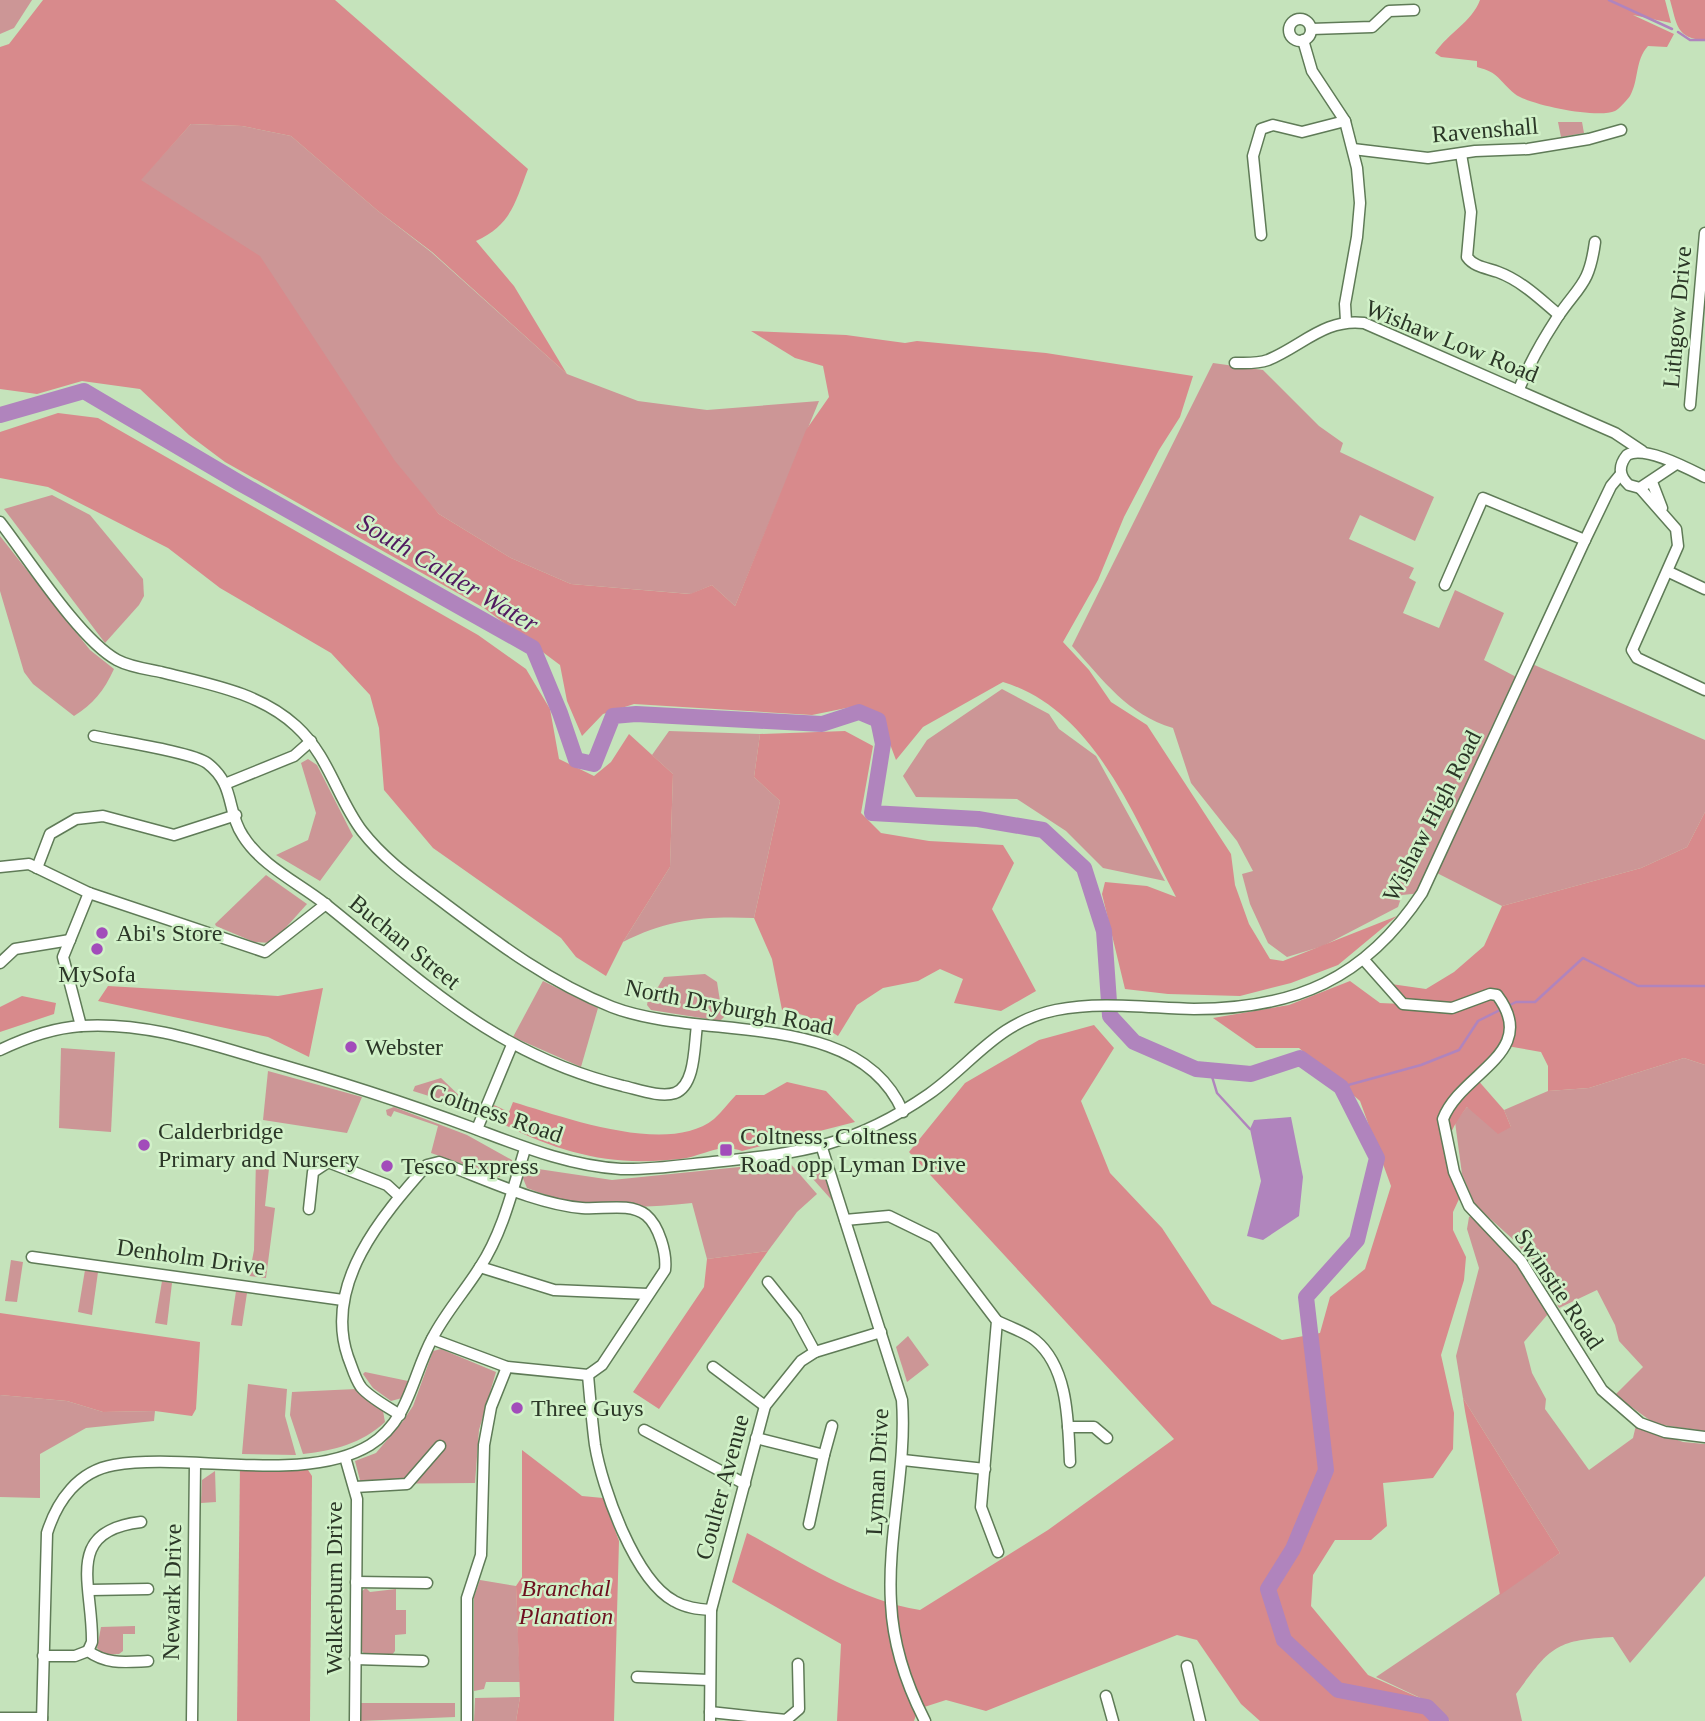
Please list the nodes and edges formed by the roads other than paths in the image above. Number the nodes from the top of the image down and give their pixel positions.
1 (1414, 10) dead end
2 (1311, 29) junction
3 (1303, 40) junction
4 (1345, 121) junction
5 (1621, 130) dead end
6 (1353, 149) junction
7 (1461, 154) junction
8 (1705, 233) edge
9 (1261, 235) dead end
10 (1595, 242) dead end
11 (1559, 315) junction
12 (1346, 321) junction
13 (1235, 363) dead end
14 (1519, 389) junction
15 (1690, 405) dead end
16 (1615, 433) junction
17 (1642, 451) junction
18 (1627, 455) junction
19 (1654, 457) junction
20 (1676, 464) junction
21 (1621, 474) junction
22 (1656, 477) junction
23 (1705, 477) edge
24 (1629, 485) junction
25 (1611, 486) junction
26 (1640, 488) junction
27 (1663, 512) junction
28 (0, 522) edge
29 (1585, 540) junction
30 (1668, 572) junction
31 (1445, 585) dead end
32 (1705, 589) edge
33 (1705, 690) edge
34 (94, 736) dead end
35 (311, 741) junction
36 (225, 784) junction
37 (236, 815) junction
38 (0, 867) edge
39 (37, 868) junction
40 (89, 893) junction
41 (326, 904) junction
42 (70, 940) junction
43 (1364, 960) junction
44 (0, 963) edge
45 (1076, 1008) joint
46 (81, 1026) junction
47 (697, 1026) junction
48 (512, 1045) junction
49 (0, 1050) edge
50 (903, 1112) junction
51 (477, 1129) junction
52 (822, 1148) junction
53 (526, 1149) junction
54 (513, 1188) junction
55 (399, 1196) junction
56 (309, 1209) dead end
57 (845, 1220) junction
58 (32, 1257) dead end
59 (480, 1267) junction
60 (768, 1282) dead end
61 (648, 1294) junction
62 (343, 1300) junction
63 (997, 1321) junction
64 (881, 1332) junction
65 (432, 1339) junction
66 (815, 1352) junction
67 (507, 1367) junction
68 (713, 1367) dead end
69 (588, 1375) junction
70 (765, 1406) junction
71 (400, 1415) junction
72 (832, 1426) dead end
73 (1068, 1427) junction
74 (644, 1430) dead end
75 (1705, 1437) edge
76 (757, 1438) junction
77 (1107, 1438) dead end
78 (440, 1446) dead end
79 (824, 1455) junction
80 (345, 1457) junction
81 (903, 1460) junction
82 (1070, 1462) dead end
83 (195, 1464) junction
84 (985, 1469) junction
85 (745, 1484) junction
86 (355, 1487) junction
87 (141, 1522) dead end
88 (809, 1524) dead end
89 (998, 1552) dead end
90 (356, 1582) junction
91 (427, 1583) dead end
92 (148, 1589) dead end
93 (90, 1590) junction
94 (711, 1610) junction
95 (88, 1651) junction
96 (43, 1656) junction
97 (355, 1659) junction
98 (149, 1661) dead end
99 (423, 1661) dead end
100 (798, 1664) dead end
101 (1187, 1666) dead end
102 (637, 1677) dead end
103 (709, 1680) junction
104 (1106, 1696) dead end
105 (710, 1717) edge
106 (0, 1718) edge
107 (42, 1719) edge
108 (192, 1721) edge
109 (355, 1721) edge
110 (467, 1721) edge
111 (926, 1721) edge
112 (1113, 1721) edge
113 (1200, 1721) edge

1 - 2 street
2 - 3 street
2 - 3 street
3 - 4 street
4 - 6 street
4 - 9 street
5 - 7 street, Ravenshall
6 - 7 street, Ravenshall
6 - 12 street
7 - 11 street
8 - 15 street, Lithgow Drive
10 - 11 street
11 - 14 street
12 - 13 street, Wishaw Low Road
12 - 14 street, Wishaw Low Road
14 - 16 street, Wishaw Low Road
16 - 17 street, Wishaw Low Road
16 - 18 street
17 - 18 street
17 - 19 street
18 - 21 street
19 - 20 street
19 - 22 street
20 - 22 street
20 - 23 street
21 - 24 street
21 - 25 street, Wishaw High Road
22 - 26 street
22 - 27 street
24 - 25 street
24 - 26 street
25 - 29 street, Wishaw High Road
26 - 27 street
27 - 30 street
28 - 35 street, North Dryburgh Road
29 - 31 street
29 - 43 street, Wishaw High Road
30 - 32 street
30 - 33 street
34 - 36 street, Buchan Street
35 - 36 street
35 - 47 street, North Dryburgh Road
36 - 37 street, Buchan Street
37 - 39 street
37 - 41 street, Buchan Street
38 - 39 street
39 - 40 street
40 - 41 street
40 - 42 street
41 - 48 street, Buchan Street
42 - 44 street
42 - 46 street
43 - 45 street, Wishaw High Road
43 - 75 street, Swinstie Road
45 - 50 street, Coltness Road
46 - 49 street, Coltness Road
46 - 51 street, Coltness Road
47 - 48 street, Buchan Street
47 - 50 street, North Dryburgh Road
48 - 51 street
50 - 52 street, Coltness Road
51 - 53 street, Coltness Road
52 - 53 street, Coltness Road
52 - 57 street, Lyman Drive
53 - 54 street
54 - 55 street
54 - 59 street
54 - 61 street
55 - 56 street
55 - 62 street
57 - 63 street
57 - 64 street, Lyman Drive
58 - 62 street, Denholm Drive
59 - 61 street
59 - 65 street
60 - 66 street
61 - 69 street
62 - 71 street
63 - 73 street
63 - 84 street
64 - 66 street, Coulter Avenue
64 - 81 street, Lyman Drive
65 - 67 street
65 - 71 street
66 - 70 street, Coulter Avenue
67 - 69 street
67 - 110 street
68 - 70 street
69 - 94 street
70 - 76 street, Coulter Avenue
71 - 80 street
72 - 79 street
73 - 77 street
73 - 82 street
74 - 85 street
76 - 79 street
76 - 85 street, Coulter Avenue
78 - 86 street
79 - 88 street
80 - 83 street
80 - 86 street, Walkerburn Drive
81 - 84 street
81 - 111 street, Lyman Drive
83 - 96 street
83 - 108 street, Newark Drive
84 - 89 street
85 - 94 street, Coulter Avenue
86 - 90 street, Walkerburn Drive
87 - 93 street
90 - 91 street
90 - 97 street, Walkerburn Drive
92 - 93 street
93 - 95 street
94 - 103 street, Coulter Avenue
95 - 96 street
95 - 98 street
96 - 107 street
97 - 99 street
97 - 109 street, Walkerburn Drive
100 - 105 street
101 - 113 street
102 - 103 street
103 - 105 street, Coulter Avenue
104 - 112 street
106 - 107 street

